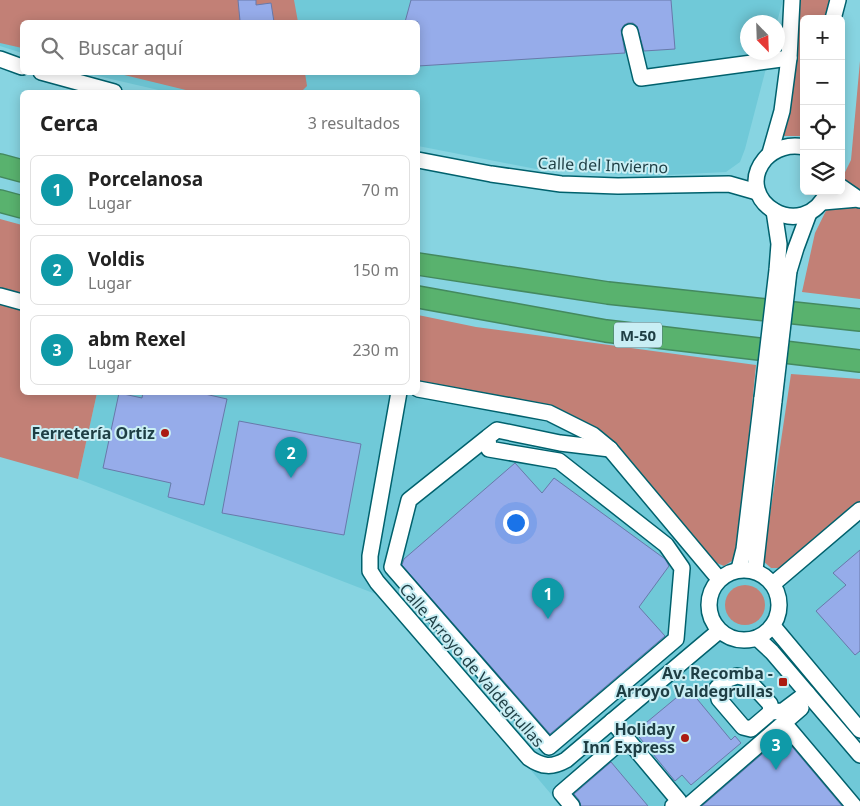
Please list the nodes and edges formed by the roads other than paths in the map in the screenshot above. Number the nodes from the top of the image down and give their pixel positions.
1 (792, 0) edge
2 (838, 0) edge
3 (834, 15) edge
4 (630, 32) dead end
5 (789, 58) junction
6 (0, 59) edge
7 (20, 66) edge
8 (52, 75) edge
9 (107, 90) edge
10 (800, 146) edge
11 (766, 158) junction
12 (420, 160) edge
13 (0, 165) edge
14 (20, 170) edge
15 (729, 184) junction
16 (845, 190) edge
17 (757, 192) junction
18 (825, 197) edge
19 (859, 199) edge
20 (0, 201) edge
21 (20, 206) edge
22 (774, 212) junction
23 (809, 213) junction
24 (420, 264) edge
25 (783, 270) junction
26 (0, 296) edge
27 (420, 297) edge
28 (20, 301) edge
29 (860, 320) edge
30 (860, 361) edge
31 (420, 389) edge
32 (398, 395) edge
33 (768, 399) junction
34 (488, 437) junction
35 (610, 449) junction
36 (860, 510) edge
37 (739, 569) junction
38 (755, 570) junction
39 (719, 579) junction
40 (773, 584) junction
41 (773, 626) junction
42 (719, 630) junction
43 (757, 638) junction
44 (809, 696) junction
45 (770, 712) dead end
46 (612, 721) junction
47 (784, 723) junction
48 (860, 730) edge
49 (626, 737) junction
50 (860, 755) edge
51 (572, 806) edge
52 (673, 806) edge
53 (688, 806) edge
54 (854, 806) edge

1 - 5 street
2 - 3 street
4 - 5 street
5 - 11 street
6 - 7 street
8 - 9 street
10 - 11 street
11 - 15 street
11 - 17 street
12 - 15 street, Calle del Invierno
13 - 14 highway
15 - 17 street
16 - 19 street
17 - 22 street
18 - 19 street
18 - 23 street
20 - 21 highway
22 - 23 street
22 - 25 street
23 - 25 street
24 - 29 highway, M-50
25 - 33 street, bridge
26 - 28 street
27 - 30 highway, M-50
31 - 35 street
32 - 46 street, Calle Arroyo de Valdegrullas
33 - 37 street
33 - 38 street
34 - 34 street
34 - 35 street
35 - 39 street
36 - 40 street
37 - 38 street
37 - 39 street
38 - 40 street
39 - 42 street
40 - 41 street
41 - 43 street
41 - 48 street
42 - 43 street
42 - 46 street, Calle Arroyo de Valdegrullas
43 - 44 street
44 - 45 street
44 - 47 street
44 - 50 street
46 - 49 street
47 - 53 street
47 - 54 street
49 - 51 street
49 - 52 street

